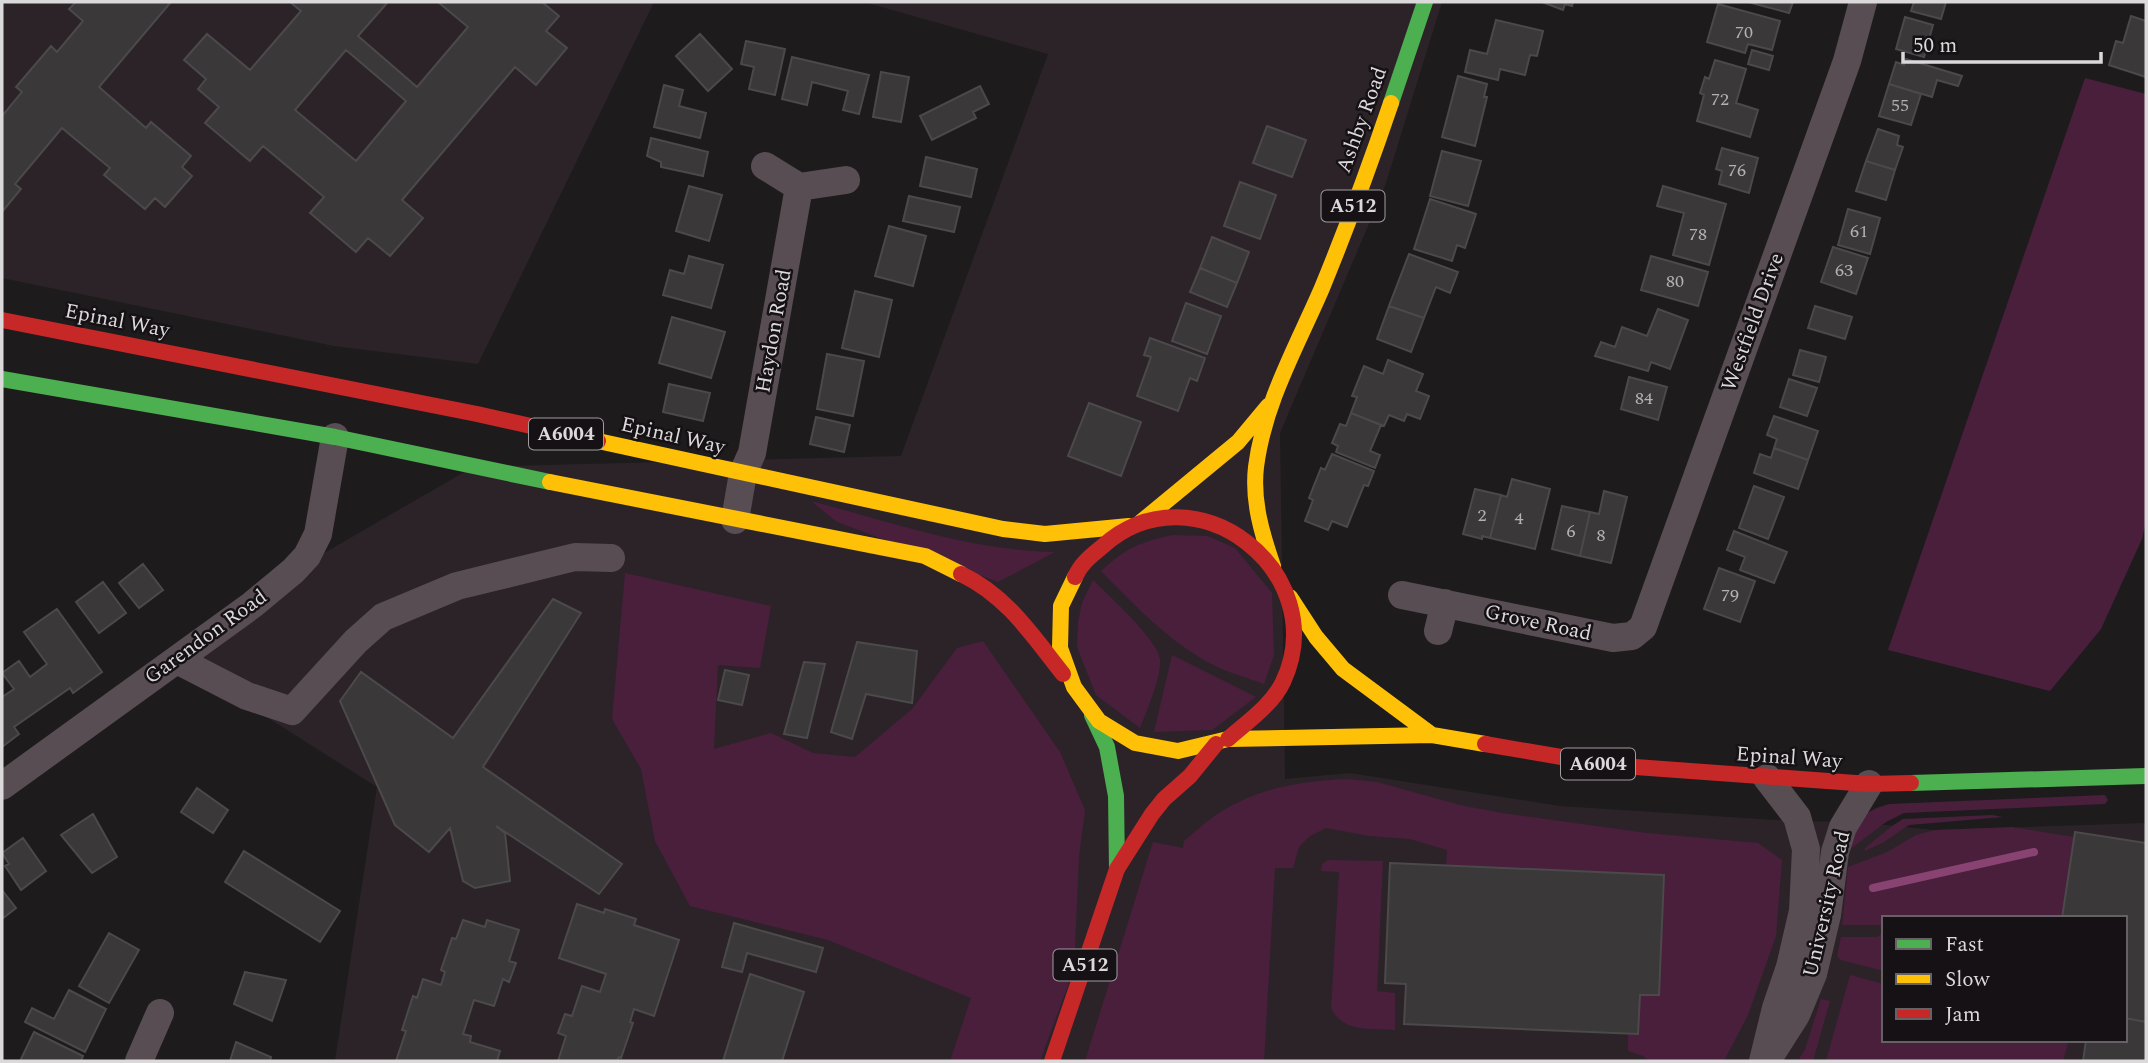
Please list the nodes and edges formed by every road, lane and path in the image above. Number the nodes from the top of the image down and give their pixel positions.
1 (1425, 2) edge
2 (1863, 2) edge
3 (765, 166) dead end
4 (846, 180) dead end
5 (799, 187) junction
6 (2, 320) edge
7 (2, 379) edge
8 (1269, 406) junction
9 (336, 431) junction
10 (743, 473) junction
11 (735, 520) junction
12 (1136, 524) junction
13 (611, 558) dead end
14 (1273, 568) junction
15 (1285, 589) junction
16 (1402, 594) dead end
17 (1445, 603) junction
18 (1438, 631) dead end
19 (1632, 636) joint
20 (177, 660) junction
21 (1069, 681) junction
22 (1092, 715) junction
23 (1432, 735) junction
24 (1222, 741) junction
25 (2146, 776) edge
26 (1766, 778) junction
27 (1869, 784) junction
28 (2, 786) edge
29 (1117, 869) junction
30 (160, 1013) dead end
31 (139, 1061) edge
32 (1052, 1061) edge
33 (1765, 1061) edge

1 - 8 main road, Ashby Road / A512
2 - 19 street, Westfield Drive
3 - 5 street
4 - 5 street
5 - 10 street, Haydon Road
6 - 10 main road, Epinal Way / A6004
7 - 9 main road, A6004
8 - 12 main road, Ashby Road / A512
8 - 14 main road, Ashby Road / A512
9 - 11 main road, A6004
9 - 20 street, Garendon Road
10 - 11 street, Haydon Road
10 - 12 main road, Epinal Way / A6004
11 - 21 main road, A6004
12 - 14 main road
12 - 21 main road
13 - 20 street
14 - 15 main road
15 - 23 main road, Epinal Way / A6004
15 - 24 main road
16 - 17 street, Grove Road
17 - 18 street
17 - 19 street, Grove Road
20 - 28 street, Garendon Road
21 - 22 main road
22 - 24 main road
22 - 29 main road
23 - 24 main road, Epinal Way / A6004
23 - 26 main road, Epinal Way / A6004
24 - 29 main road
25 - 27 main road, Epinal Way / A6004
26 - 27 main road, Epinal Way / A6004
26 - 33 street, University Road
27 - 33 street, University Road
29 - 32 main road, A512
30 - 31 street

